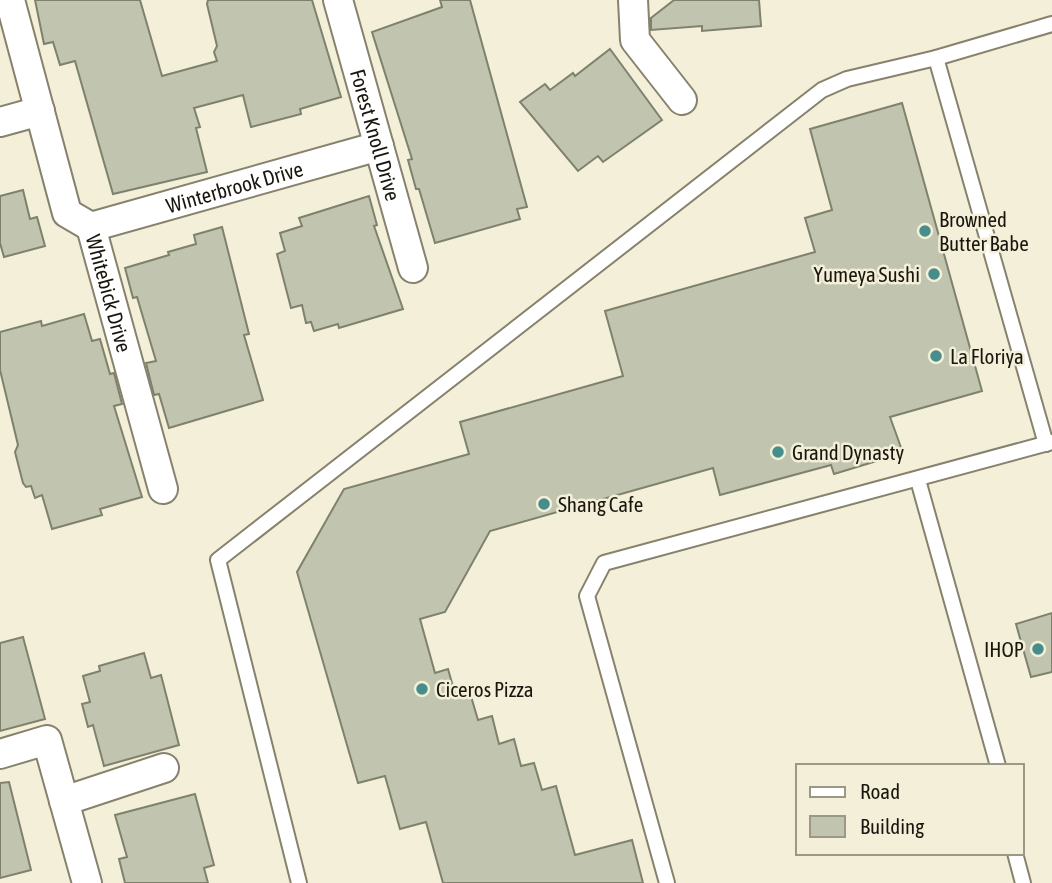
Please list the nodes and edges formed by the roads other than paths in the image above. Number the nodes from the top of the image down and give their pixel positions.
1 (10, 0) edge
2 (338, 0) edge
3 (633, 0) edge
4 (1052, 24) edge
5 (936, 58) junction
6 (682, 100) dead end
7 (40, 111) junction
8 (0, 122) edge
9 (379, 146) junction
10 (91, 227) junction
11 (412, 268) dead end
12 (1049, 443) edge
13 (918, 480) junction
14 (163, 489) dead end
15 (0, 754) edge
16 (997, 764) edge
17 (164, 768) dead end
18 (64, 801) junction
19 (1016, 855) edge
20 (87, 883) edge
21 (299, 883) edge
22 (667, 883) edge
23 (1023, 883) edge

1 - 7 street, Whitebick Drive
2 - 9 street, Forest Knoll Drive
3 - 6 street
4 - 5 lane
5 - 12 lane
5 - 21 lane
7 - 8 street
7 - 10 street, Whitebick Drive
9 - 10 street, Winterbrook Drive
9 - 11 street, Forest Knoll Drive
10 - 14 street, Whitebick Drive
12 - 13 lane
13 - 16 lane
13 - 22 lane
15 - 18 street
17 - 18 street
18 - 20 street
19 - 23 lane

